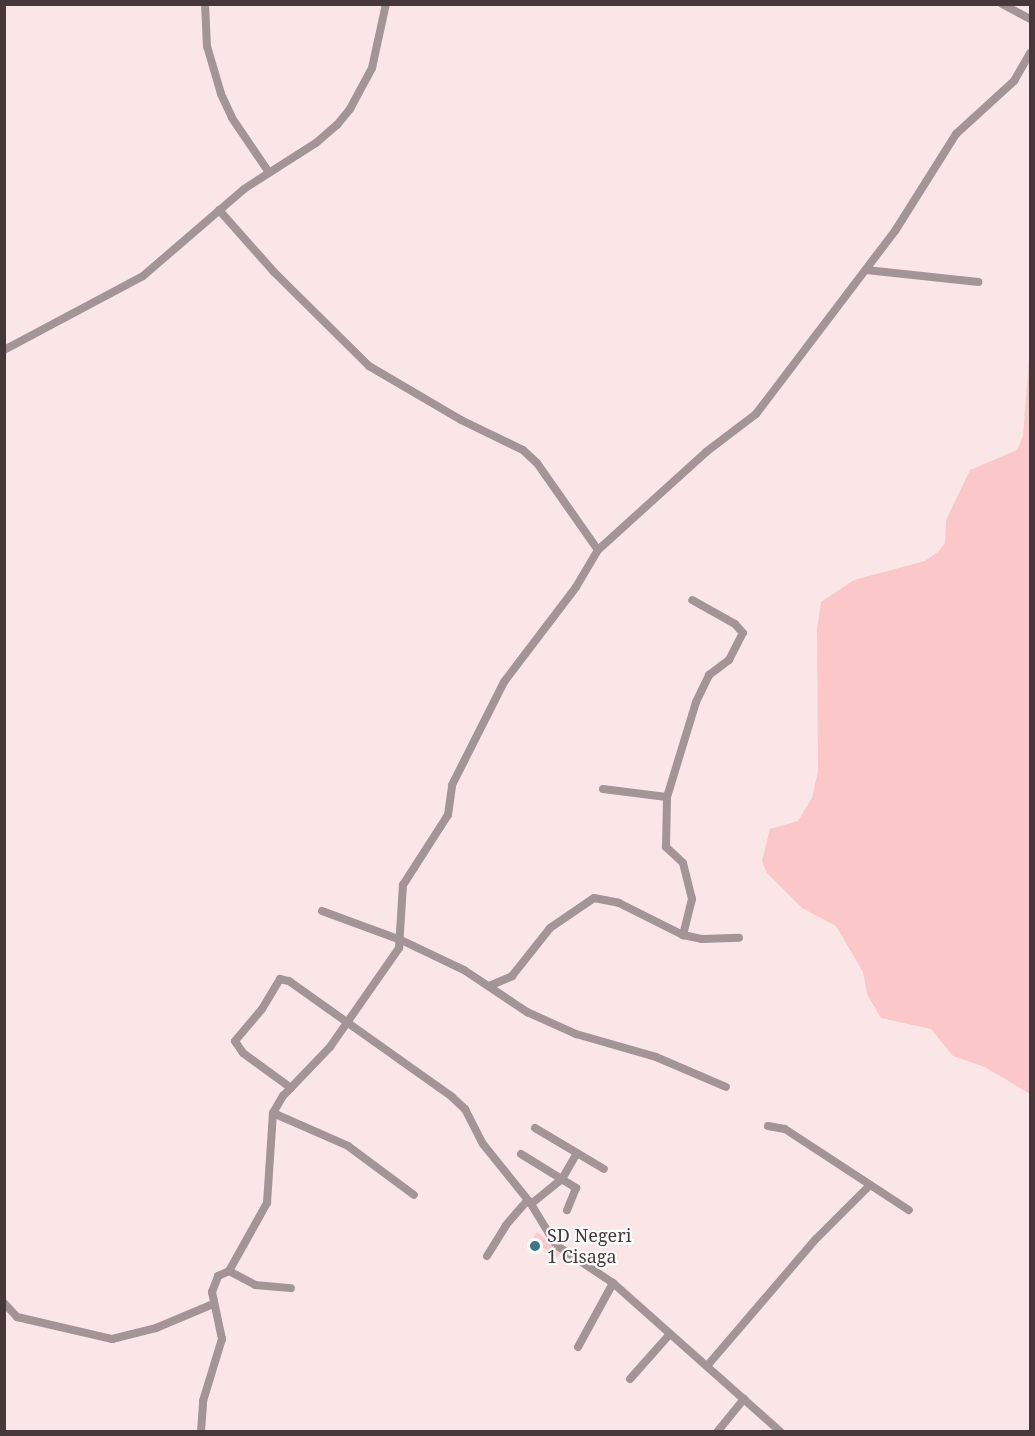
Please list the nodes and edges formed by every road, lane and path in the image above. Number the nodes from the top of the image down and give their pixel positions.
1 (205, 4) edge
2 (386, 4) edge
3 (1002, 4) edge
4 (1030, 19) edge
5 (1030, 53) edge
6 (268, 171) junction
7 (219, 210) junction
8 (866, 270) junction
9 (978, 282) dead end
10 (4, 350) edge
11 (598, 550) junction
12 (692, 600) dead end
13 (603, 789) dead end
14 (667, 797) junction
15 (322, 910) dead end
16 (683, 935) junction
17 (739, 938) dead end
18 (401, 940) junction
19 (489, 986) junction
20 (344, 1022) junction
21 (726, 1087) dead end
22 (291, 1088) junction
23 (273, 1113) junction
24 (768, 1126) dead end
25 (535, 1128) dead end
26 (521, 1154) dead end
27 (577, 1154) junction
28 (604, 1169) dead end
29 (562, 1179) junction
30 (869, 1186) junction
31 (414, 1195) dead end
32 (529, 1202) junction
33 (567, 1210) dead end
34 (909, 1210) dead end
35 (487, 1256) dead end
36 (229, 1271) junction
37 (612, 1283) junction
38 (291, 1288) dead end
39 (4, 1303) edge
40 (213, 1304) junction
41 (669, 1335) junction
42 (578, 1347) dead end
43 (707, 1366) junction
44 (630, 1379) dead end
45 (744, 1399) junction
46 (201, 1431) edge
47 (717, 1431) edge
48 (781, 1431) edge

1 - 6 street
2 - 6 street
3 - 4 street
5 - 8 street
6 - 7 street
7 - 10 street
7 - 11 street
8 - 9 street
8 - 11 street
11 - 18 street
12 - 14 street
13 - 14 street
14 - 16 street
15 - 18 street
16 - 17 street
16 - 19 street
18 - 19 street
18 - 20 street
19 - 21 street
20 - 22 street
20 - 22 street
20 - 32 street
22 - 23 street
23 - 31 street
23 - 36 street
24 - 30 street
25 - 27 street
26 - 29 street
27 - 28 street
27 - 29 street
29 - 32 street
29 - 33 street
30 - 34 street
30 - 43 street
32 - 35 street
32 - 37 street
36 - 38 street
36 - 40 street
37 - 41 street
37 - 42 street
39 - 40 street
40 - 46 street
41 - 43 street
41 - 44 street
43 - 45 street
45 - 47 street
45 - 48 street

